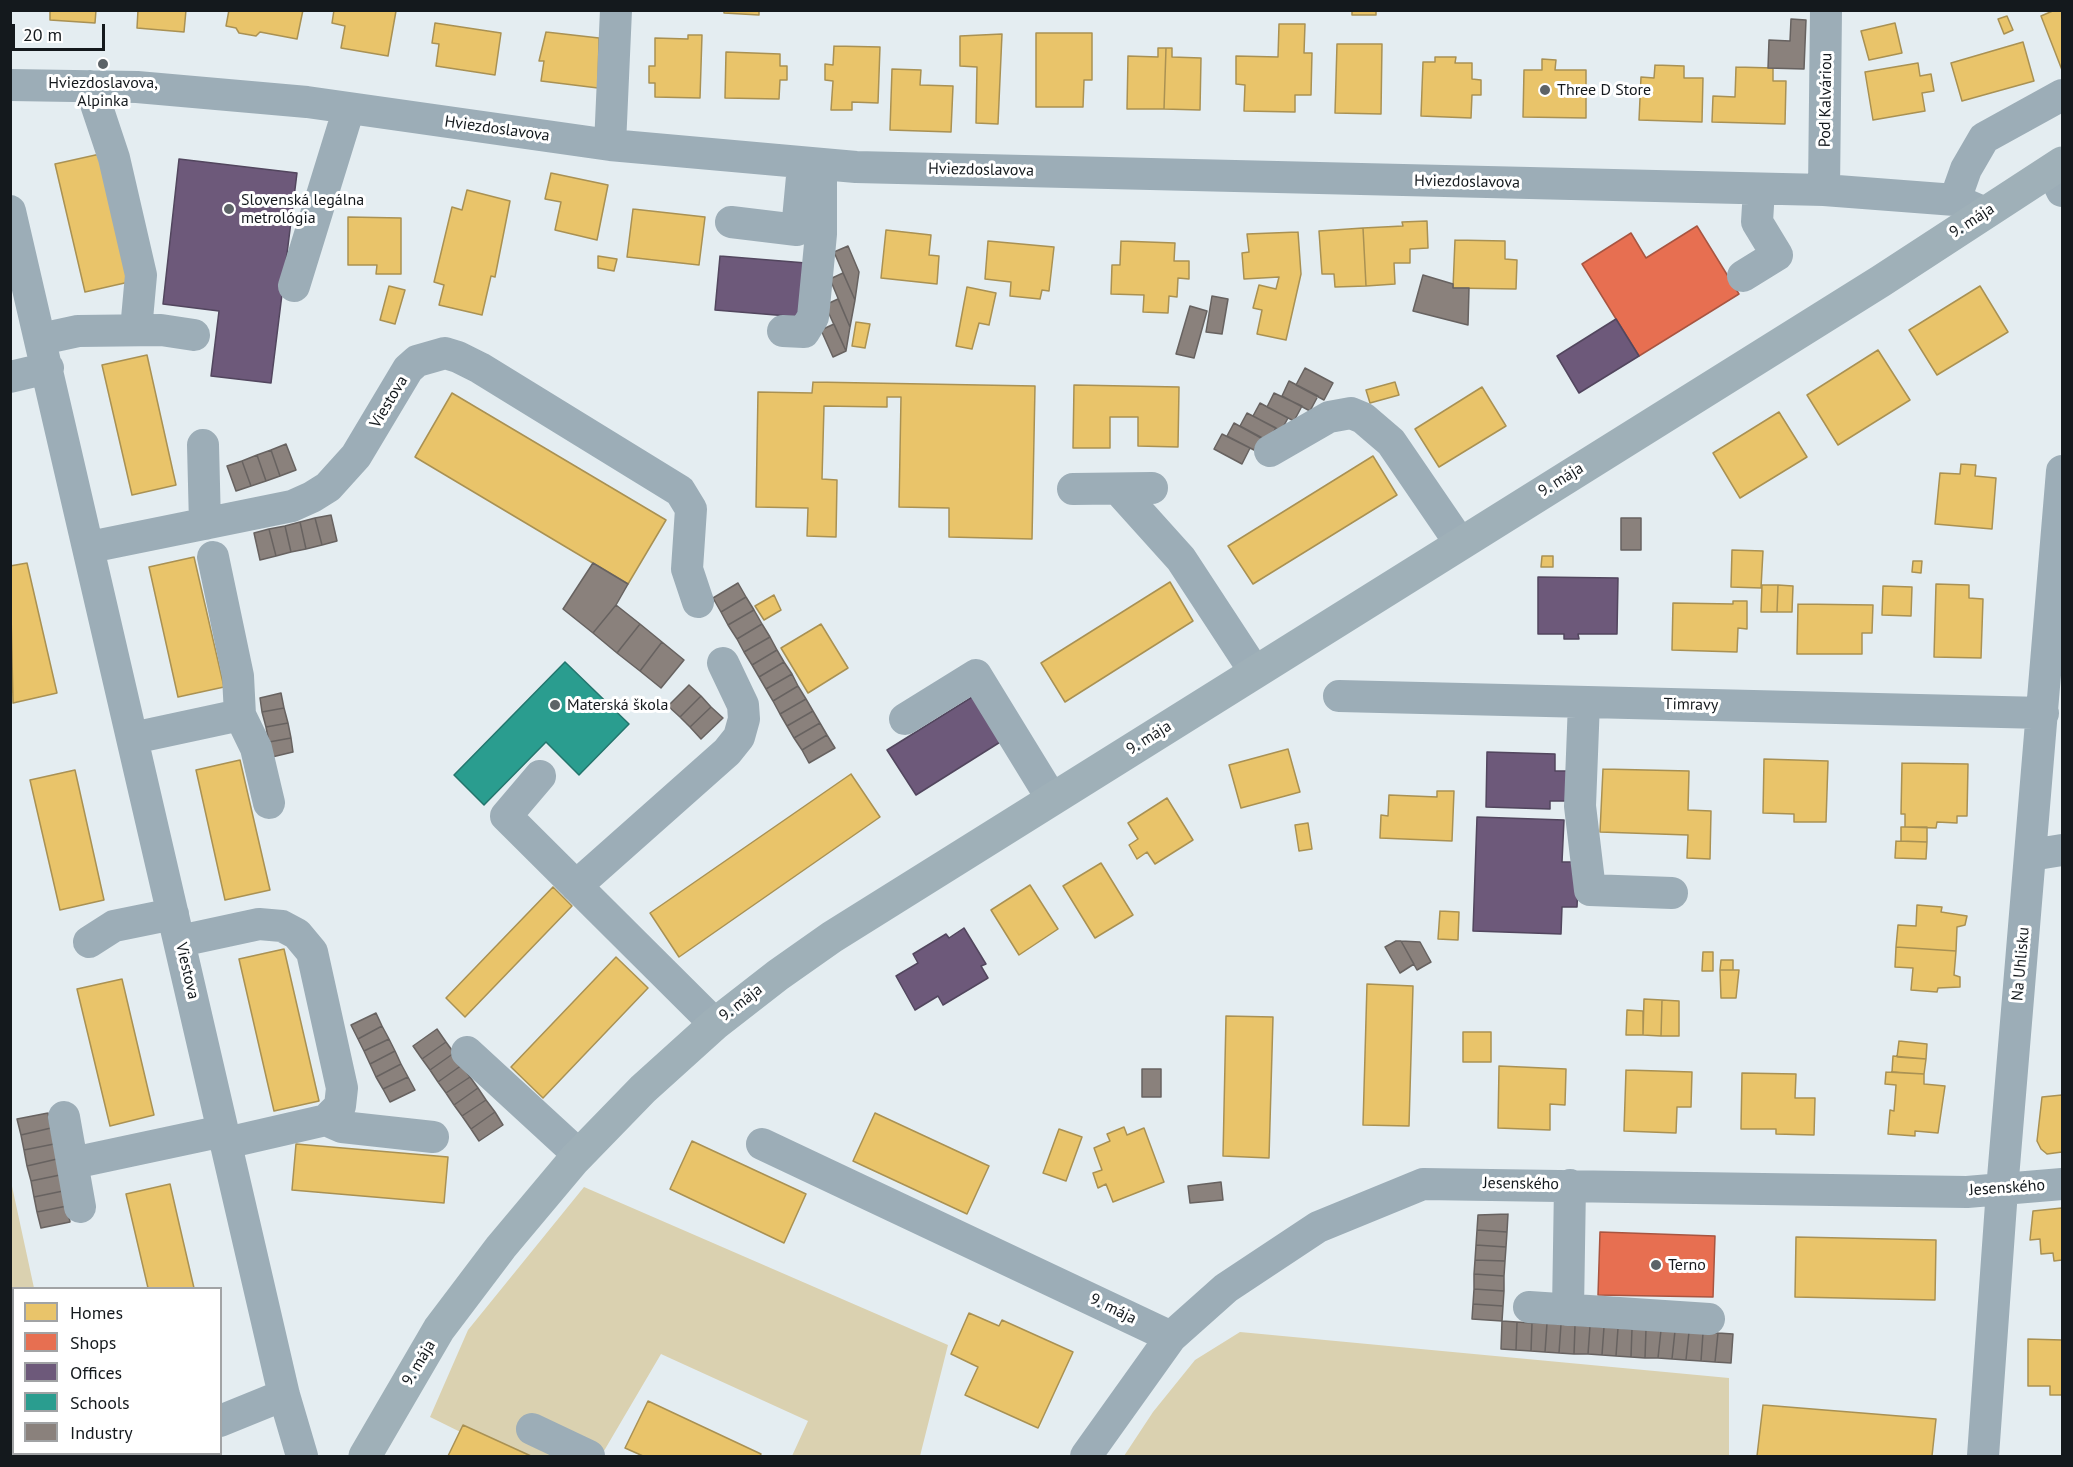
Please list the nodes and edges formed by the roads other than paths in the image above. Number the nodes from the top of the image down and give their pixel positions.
1 (616, 10) edge
2 (1826, 10) edge
3 (10, 85) edge
4 (90, 86) junction
5 (2062, 95) edge
6 (350, 108) junction
7 (610, 145) junction
8 (812, 164) junction
9 (2059, 175) edge
10 (1759, 189) junction
11 (1824, 190) junction
12 (1955, 200) junction
13 (10, 211) edge
14 (1985, 213) junction
15 (731, 222) dead end
16 (1743, 276) dead end
17 (294, 286) dead end
18 (136, 330) junction
19 (783, 331) dead end
20 (194, 334) dead end
21 (45, 353) junction
22 (10, 377) edge
23 (203, 445) dead end
24 (1270, 452) dead end
25 (2062, 471) edge
26 (1152, 488) dead end
27 (1072, 489) dead end
28 (1118, 489) junction
29 (205, 524) junction
30 (1460, 543) junction
31 (90, 547) junction
32 (213, 557) dead end
33 (698, 602) dead end
34 (723, 663) dead end
35 (1255, 672) junction
36 (1339, 696) dead end
37 (1584, 702) junction
38 (2043, 713) junction
39 (240, 715) junction
40 (905, 719) dead end
41 (133, 738) junction
42 (540, 776) dead end
43 (1052, 800) junction
44 (268, 803) dead end
45 (2062, 850) edge
46 (2031, 855) junction
47 (576, 886) junction
48 (1672, 893) dead end
49 (177, 928) junction
50 (89, 942) dead end
51 (715, 1023) junction
52 (467, 1052) dead end
53 (64, 1117) dead end
54 (326, 1120) junction
55 (225, 1137) junction
56 (433, 1137) dead end
57 (762, 1144) dead end
58 (579, 1155) junction
59 (72, 1163) junction
60 (2062, 1184) edge
61 (1570, 1185) junction
62 (2002, 1190) junction
63 (80, 1207) dead end
64 (1529, 1307) dead end
65 (1568, 1310) junction
66 (1708, 1319) dead end
67 (1171, 1337) junction
68 (284, 1395) junction
69 (222, 1419) edge
70 (532, 1430) dead end
71 (302, 1456) edge
72 (364, 1456) edge
73 (589, 1456) edge
74 (1086, 1456) edge
75 (1983, 1456) edge

1 - 7 street
2 - 11 street, Pod Kalváriou
3 - 4 street, Hviezdoslavova
4 - 6 street, Hviezdoslavova
4 - 18 street
5 - 12 street
6 - 7 street, Hviezdoslavova
6 - 17 street
7 - 8 street, Hviezdoslavova
8 - 10 street, Hviezdoslavova
8 - 15 street
8 - 19 street
9 - 14 main road, 9. mája
10 - 11 street, Hviezdoslavova
10 - 16 street
11 - 12 street, Hviezdoslavova
12 - 14 street, Hviezdoslavova
13 - 21 street, Viestova
14 - 30 main road, 9. mája
18 - 20 street
18 - 21 street
21 - 22 street
21 - 31 street, Viestova
23 - 29 street
24 - 30 street
25 - 38 street, Na Uhlisku
26 - 28 street
27 - 28 street
28 - 35 street
29 - 31 street, Viestova
29 - 33 street, Viestova
30 - 35 main road, 9. mája
31 - 41 street, Viestova
32 - 39 street
34 - 47 street
35 - 43 main road, 9. mája
36 - 37 street, Timravy
37 - 38 street, Timravy
37 - 48 street
38 - 46 street, Na Uhlisku
39 - 41 street
39 - 44 street
40 - 43 street
41 - 49 street, Viestova
42 - 47 street
43 - 51 main road, 9. mája
45 - 46 street
46 - 62 street, Na Uhlisku
47 - 51 street
49 - 50 street
49 - 54 street
49 - 55 street, Viestova
51 - 58 main road, 9. mája
52 - 58 street
53 - 59 street
54 - 55 street
54 - 56 street
55 - 59 street
55 - 68 street, Viestova
57 - 67 street, 9. mája
58 - 72 main road, 9. mája
59 - 63 street
60 - 62 street, Jesenského
61 - 62 street, Jesenského
61 - 65 street
61 - 67 street, Jesenského
62 - 75 street, Na Uhlisku
64 - 65 street
65 - 66 street
67 - 74 street, Jesenského
68 - 69 street
68 - 71 street, Viestova
70 - 73 street

